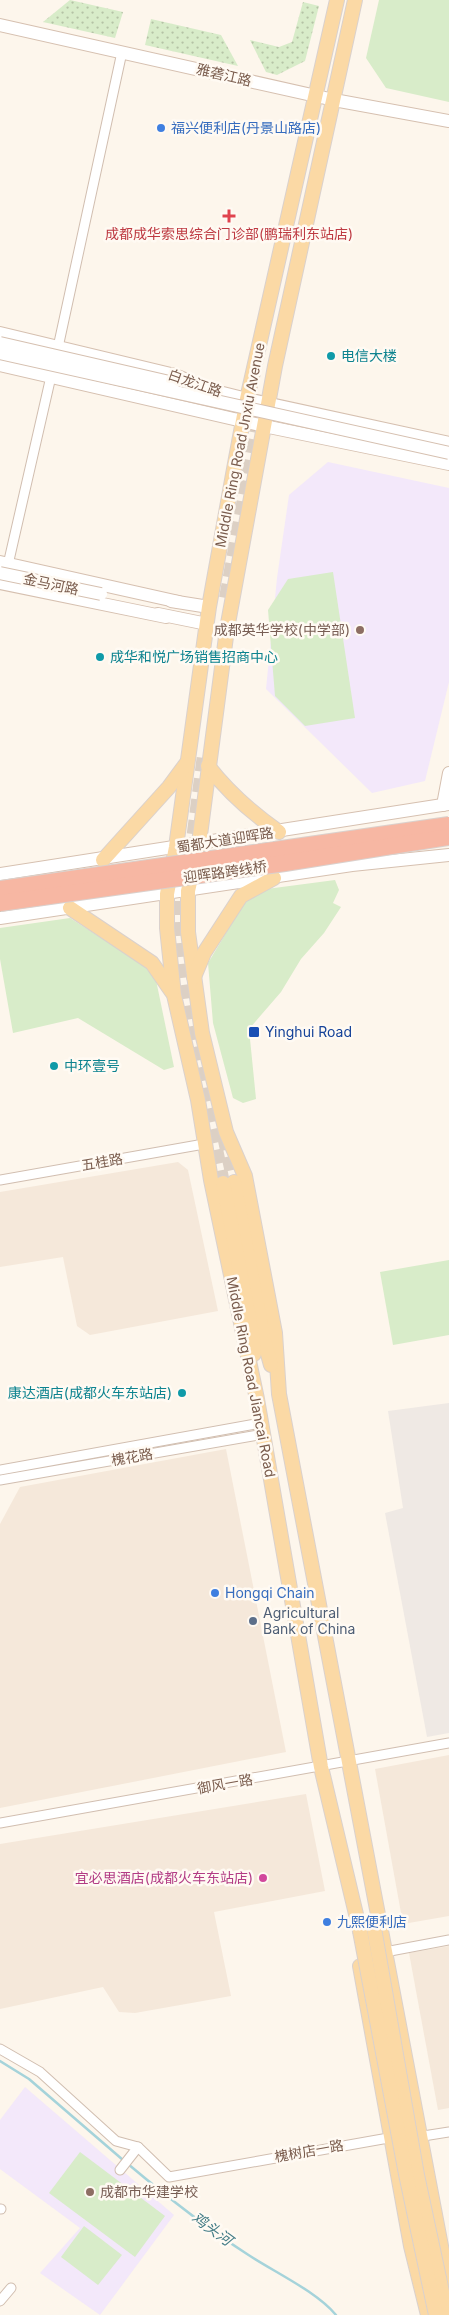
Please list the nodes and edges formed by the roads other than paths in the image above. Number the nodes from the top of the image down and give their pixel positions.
1 (337, 0) edge
2 (355, 0) edge
3 (0, 25) edge
4 (122, 52) junction
5 (316, 96) junction
6 (334, 100) junction
7 (449, 121) edge
8 (0, 334) edge
9 (0, 343) edge
10 (58, 346) junction
11 (0, 353) edge
12 (0, 365) edge
13 (50, 377) junction
14 (211, 390) junction
15 (247, 399) junction
16 (268, 404) junction
17 (243, 421) junction
18 (264, 426) junction
19 (449, 443) edge
20 (449, 453) edge
21 (449, 464) edge
22 (2, 573) edge
23 (101, 594) junction
24 (179, 602) junction
25 (209, 607) junction
26 (166, 617) junction
27 (207, 624) junction
28 (187, 761) junction
29 (208, 766) junction
30 (449, 773) edge
31 (446, 804) edge
32 (344, 820) junction
33 (449, 825) edge
34 (279, 832) junction
35 (449, 837) edge
36 (199, 843) junction
37 (176, 847) junction
38 (449, 855) edge
39 (103, 860) junction
40 (352, 865) junction
41 (38, 870) junction
42 (0, 874) edge
43 (274, 878) junction
44 (0, 889) edge
45 (188, 891) junction
46 (167, 894) junction
47 (0, 903) edge
48 (70, 908) junction
49 (43, 912) junction
50 (0, 918) edge
51 (0, 924) edge
52 (193, 978) junction
53 (174, 995) junction
54 (204, 1144) junction
55 (0, 1180) edge
56 (279, 1394) junction
57 (257, 1399) junction
58 (262, 1428) junction
59 (0, 1470) edge
60 (0, 1480) edge
61 (449, 1743) edge
62 (348, 1762) junction
63 (321, 1767) junction
64 (0, 1823) edge
65 (366, 1849) junction
66 (342, 1859) junction
67 (449, 1940) edge
68 (386, 1952) junction
69 (0, 2049) edge
70 (449, 2132) edge
71 (391, 2137) junction
72 (420, 2137) junction
73 (138, 2147) junction
74 (120, 2170) dead end
75 (11, 2288) dead end
76 (449, 2288) edge
77 (0, 2302) edge
78 (428, 2315) edge
79 (436, 2315) edge
80 (447, 2315) edge

1 - 5 main road, Middle Ring Road Jnxiu Avenue
2 - 6 main road, Middle Ring Road Jnxiu Avenue
3 - 4 street, 雅砻江路
4 - 5 street, 雅砻江路
4 - 10 street
5 - 6 street, 雅砻江路
5 - 15 main road, Middle Ring Road Jnxiu Avenue
6 - 7 street, 雅砻江路
6 - 16 main road, Middle Ring Road Jnxiu Avenue
8 - 10 street, 白龙江路
9 - 14 street, bridge
10 - 13 street
10 - 14 street, 白龙江路
11 - 20 street, bridge
12 - 13 street, 白龙江路
13 - 17 street, 白龙江路
13 - 22 street
14 - 15 street, 白龙江路
15 - 16 street, 白龙江路
15 - 17 main road, Middle Ring Road Jnxiu Avenue
16 - 18 main road, Middle Ring Road Jnxiu Avenue
16 - 19 street, 白龙江路
17 - 18 street, 白龙江路
17 - 25 main road, Middle Ring Road Jnxiu Avenue
18 - 21 street, 白龙江路
18 - 29 main road, Middle Ring Road Jnxiu Avenue
22 - 23 street, 金马河路, bridge
22 - 24 street
22 - 26 street
23 - 24 street
23 - 26 street
24 - 25 street
25 - 27 main road, Middle Ring Road Jnxiu Avenue
26 - 27 street
27 - 28 main road, Middle Ring Road Jnxiu Avenue
28 - 37 main road, Middle Ring Road Jnxiu Avenue
28 - 39 main road
29 - 34 main road
29 - 36 main road, Middle Ring Road Jnxiu Avenue
30 - 31 street
31 - 32 street, 蜀都大道迎晖路
32 - 34 street, 蜀都大道迎晖路
32 - 40 street
33 - 44 highway, 迎晖路跨线桥, bridge
34 - 36 street, 蜀都大道迎晖路
35 - 47 highway, 迎晖路跨线桥, bridge
36 - 37 street, 蜀都大道迎晖路
36 - 45 main road, Middle Ring Road Jnxiu Avenue
37 - 39 street, 蜀都大道迎晖路
37 - 46 main road, Middle Ring Road Jnxiu Avenue
38 - 40 street
39 - 41 street, 蜀都大道迎晖路
40 - 43 street
41 - 42 street, 蜀都大道迎晖路
41 - 49 street
43 - 45 street
43 - 52 main road
45 - 46 street
45 - 52 main road, Middle Ring Road Jiancai Road
46 - 48 street
46 - 53 main road, Middle Ring Road Jiancai Road
48 - 49 street
48 - 53 main road
49 - 50 street
49 - 51 street
52 - 56 main road, Middle Ring Road Jiancai Road
53 - 54 main road, Middle Ring Road Jiancai Road
54 - 55 street, 五桂路
54 - 57 main road, Middle Ring Road Jiancai Road
56 - 57 main road
56 - 62 main road, Middle Ring Road Jiancai Road
57 - 58 main road, Middle Ring Road Jiancai Road
58 - 59 street, 槐花路
58 - 60 street, 槐花路
58 - 63 main road, Middle Ring Road Jiancai Road
61 - 62 street, 御风一路
62 - 63 street, 御风一路
62 - 65 main road, Middle Ring Road Jiancai Road
63 - 64 street, 御风一路
63 - 66 main road, Middle Ring Road Jiancai Road
65 - 68 main road
65 - 80 main road, bridge
66 - 71 main road
66 - 79 main road, bridge
67 - 68 street
68 - 72 main road
69 - 73 street
70 - 72 street, 槐树店一路
71 - 72 street, 槐树店一路
71 - 73 street, 槐树店一路
71 - 78 main road
72 - 76 main road
73 - 74 street
75 - 77 street

